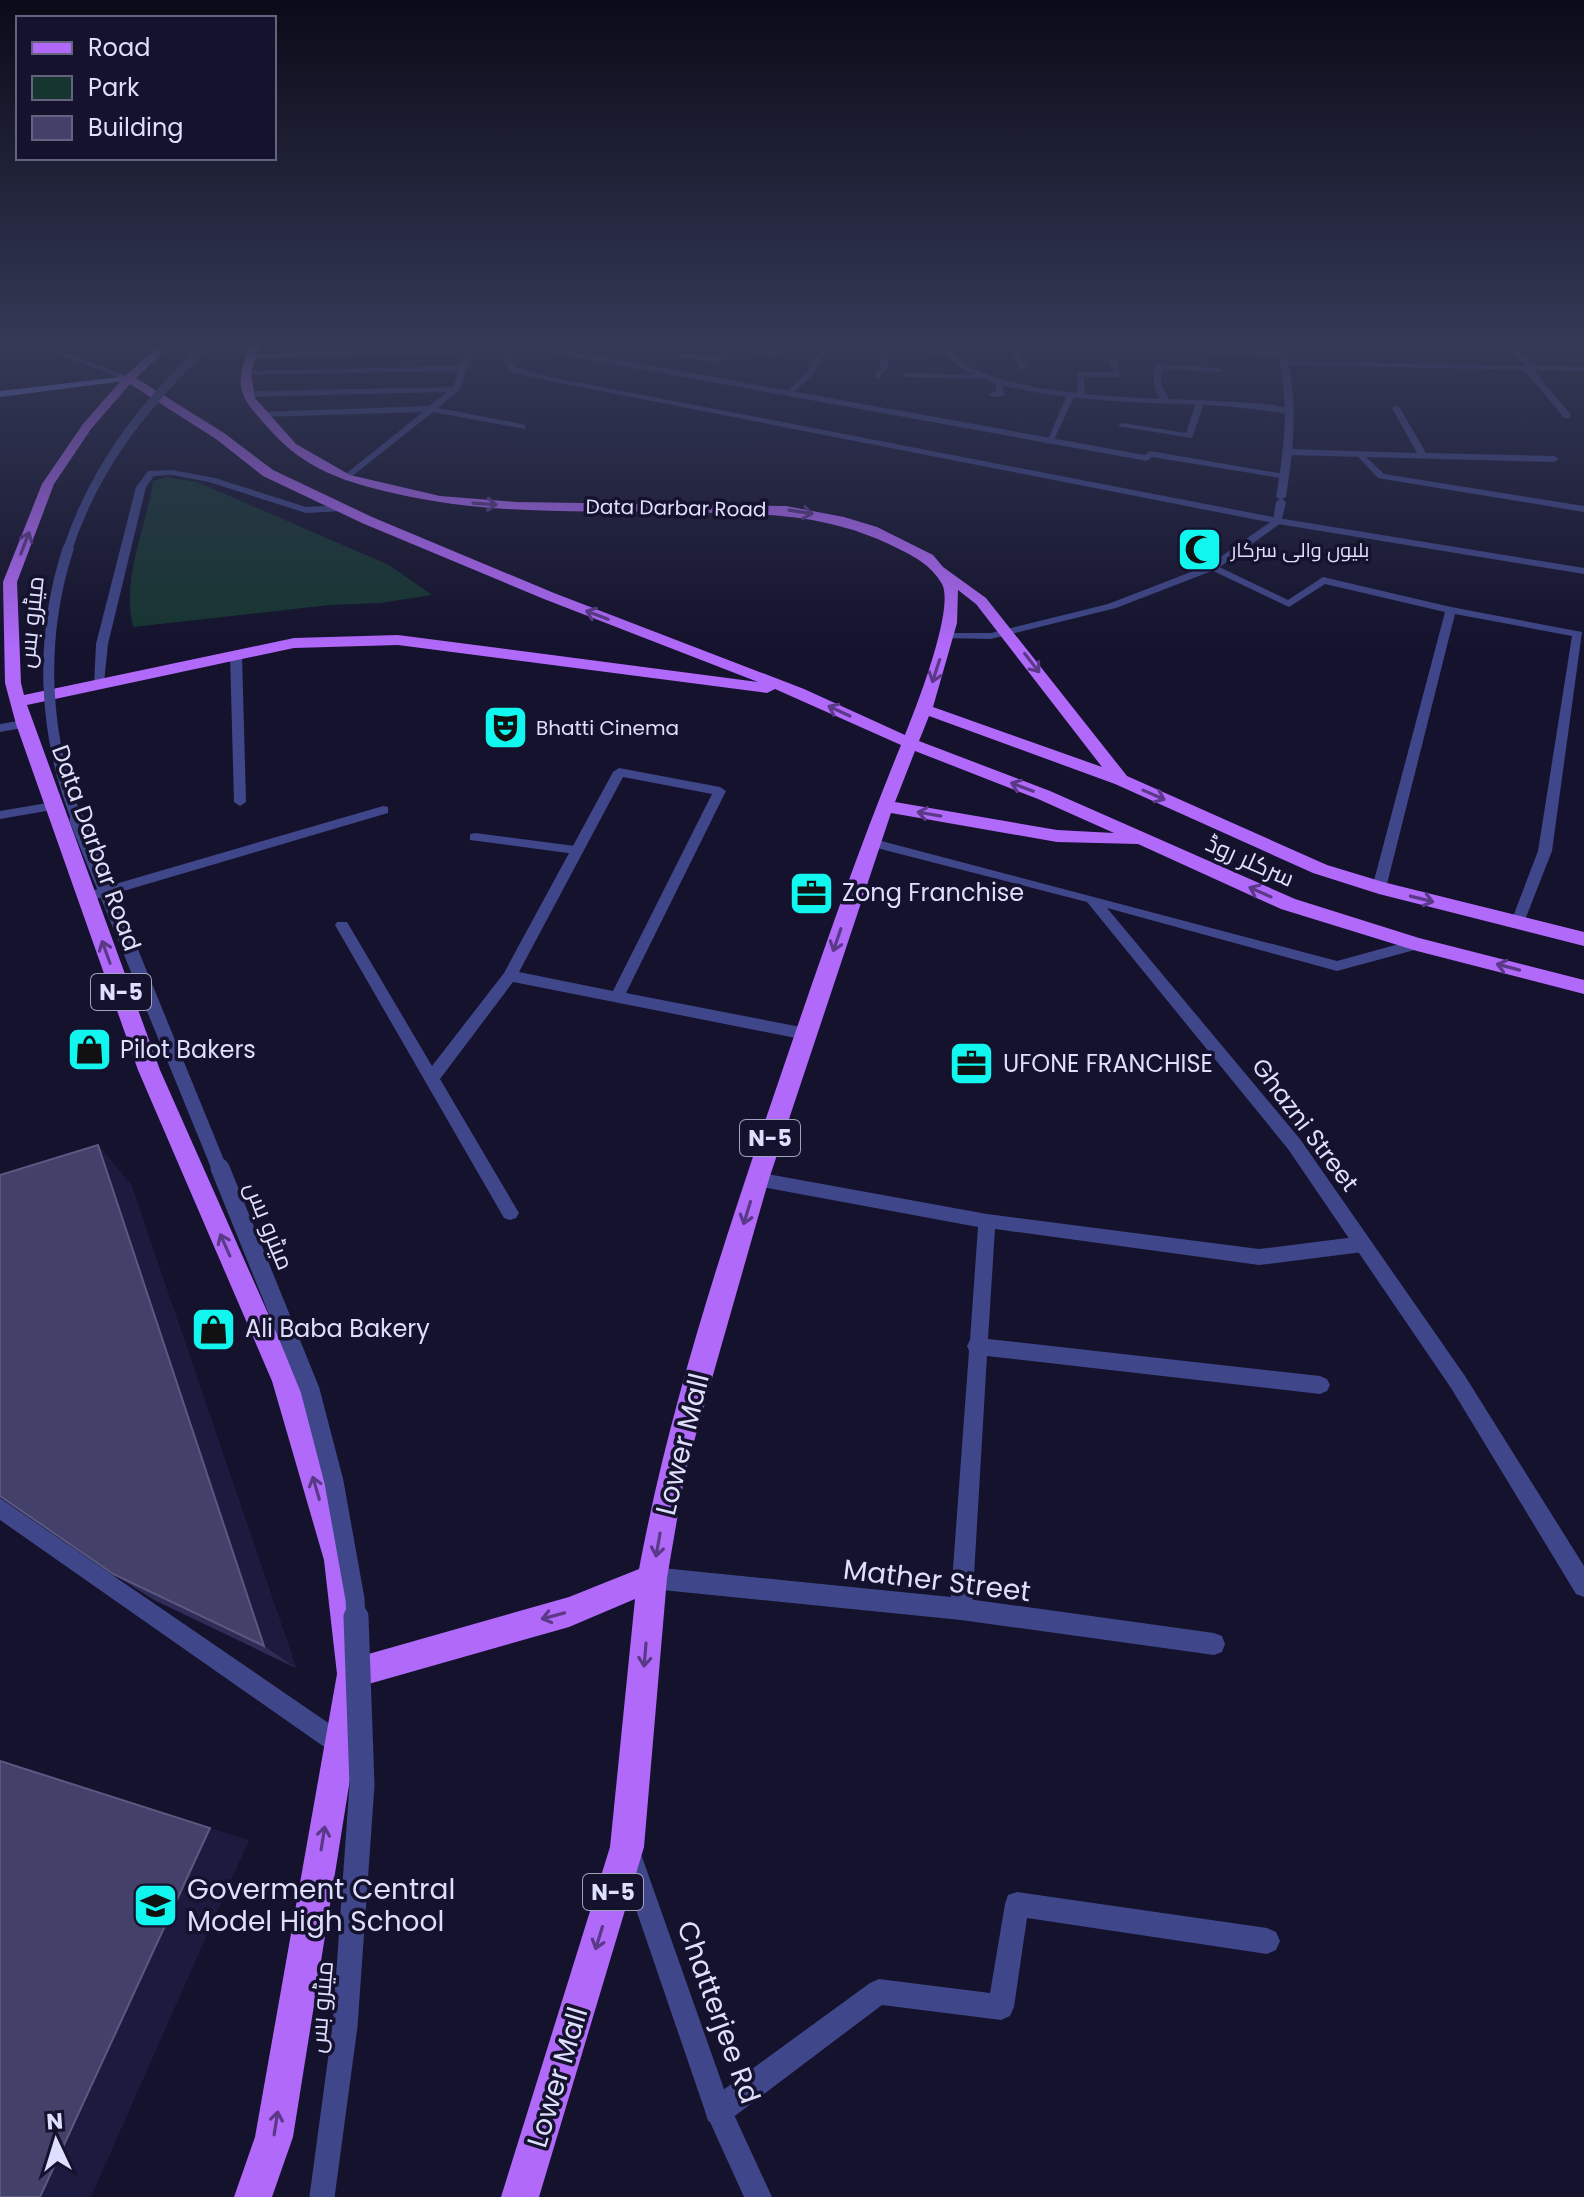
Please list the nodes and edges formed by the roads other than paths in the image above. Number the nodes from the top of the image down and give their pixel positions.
1 (76, 444) edge
2 (120, 444) edge
3 (230, 444) edge
4 (289, 444) edge
5 (387, 444) edge
6 (881, 444) edge
7 (1058, 444) edge
8 (1287, 444) edge
9 (1416, 444) edge
10 (1287, 452) junction
11 (1361, 455) junction
12 (1423, 455) junction
13 (1554, 459) dead end
14 (1284, 477) junction
15 (346, 478) junction
16 (343, 508) junction
17 (1584, 509) edge
18 (1278, 521) junction
19 (1213, 567) junction
20 (939, 568) junction
21 (1584, 571) edge
22 (1451, 610) junction
23 (1008, 633) junction
24 (947, 636) junction
25 (5, 652) edge
26 (236, 654) junction
27 (98, 683) junction
28 (798, 692) junction
29 (17, 702) junction
30 (924, 709) junction
31 (24, 724) junction
32 (0, 728) edge
33 (910, 743) junction
34 (1121, 780) junction
35 (240, 802) dead end
36 (53, 806) junction
37 (885, 806) junction
38 (383, 810) dead end
39 (0, 815) edge
40 (475, 837) dead end
41 (1145, 841) junction
42 (870, 842) junction
43 (575, 850) junction
44 (1379, 888) junction
45 (86, 897) junction
46 (1092, 899) junction
47 (1518, 922) junction
48 (342, 925) dead end
49 (1584, 939) edge
50 (1417, 944) junction
51 (510, 976) junction
52 (1584, 987) edge
53 (617, 997) junction
54 (806, 1034) junction
55 (433, 1077) junction
56 (757, 1179) junction
57 (510, 1213) dead end
58 (987, 1221) junction
59 (1363, 1244) junction
60 (976, 1346) junction
61 (1320, 1385) dead end
62 (0, 1508) edge
63 (652, 1578) junction
64 (1584, 1586) edge
65 (961, 1609) junction
66 (1214, 1644) dead end
67 (352, 1674) junction
68 (338, 1743) junction
69 (627, 1847) junction
70 (1267, 1941) dead end
71 (718, 2111) junction
72 (253, 2197) edge
73 (322, 2197) edge
74 (520, 2197) edge
75 (758, 2197) edge

25 -> 1 main road, Data Darbar Road / N-5
2 - 73 street, میٹرو بس, bridge
3 - 16 main road
4 - 15 main road, Data Darbar Road
5 - 15 street
6 - 18 street
7 - 14 street
8 - 10 street
9 - 12 street
10 - 11 street
10 - 14 street
11 - 12 street
11 - 17 street
12 - 13 street
14 - 18 street
15 -> 20 main road, Data Darbar Road
16 - 27 street
28 -> 16 main road
18 - 19 street
18 - 21 street
19 - 22 street
19 - 23 street
20 - 23 main road, Data Darbar Road
20 - 24 main road, N-5
22 - 44 street
22 - 47 street
23 - 24 street
23 -> 34 main road, Data Darbar Road
24 -> 30 main road, N-5
25 - 29 main road, Data Darbar Road / N-5
26 - 27 main road
26 - 28 main road
26 - 35 street
27 - 29 main road
33 -> 28 main road, سرکلر روڈ
29 - 31 main road, Data Darbar Road / N-5
30 - 33 main road, Lower Mall / N-5
30 - 34 main road, سرکلر روڈ
31 - 32 street
31 - 36 main road, Data Darbar Road / N-5
33 - 37 main road, Lower Mall / N-5
41 -> 33 main road, سرکلر روڈ
34 -> 44 main road, سرکلر روڈ
36 - 39 street
36 - 45 main road, Data Darbar Road / N-5
41 -> 37 main road
37 - 42 main road, Lower Mall / N-5
38 - 45 street
40 - 43 street
50 -> 41 main road, سرکلر روڈ
42 - 46 street
42 -> 54 main road, Lower Mall / N-5
43 - 51 street
43 - 53 street
44 -> 47 main road, سرکلر روڈ
67 -> 45 main road, Data Darbar Road / N-5
46 - 50 street
46 - 59 street, Ghazni Street
47 - 49 main road, سرکلر روڈ
48 - 55 street
52 -> 50 main road, سرکلر روڈ
51 - 53 street
51 - 55 street
53 - 54 street
54 - 56 main road, Lower Mall / N-5
55 - 57 street
56 - 58 street
56 -> 63 main road, Lower Mall / N-5
58 - 59 street
58 - 60 street
59 - 64 street, Ghazni Street
60 - 61 street
60 - 65 street
62 - 68 street
63 - 65 street, Mather Street
63 -> 67 main road
63 -> 69 main road, Lower Mall / N-5
65 - 66 street, Mather Street
67 - 68 main road, N-5
72 -> 68 main road, N-5
69 - 71 street, Chatterjee Rd
69 -> 74 main road, Lower Mall / N-5
70 - 71 street
71 - 75 street, Chatterjee Rd

